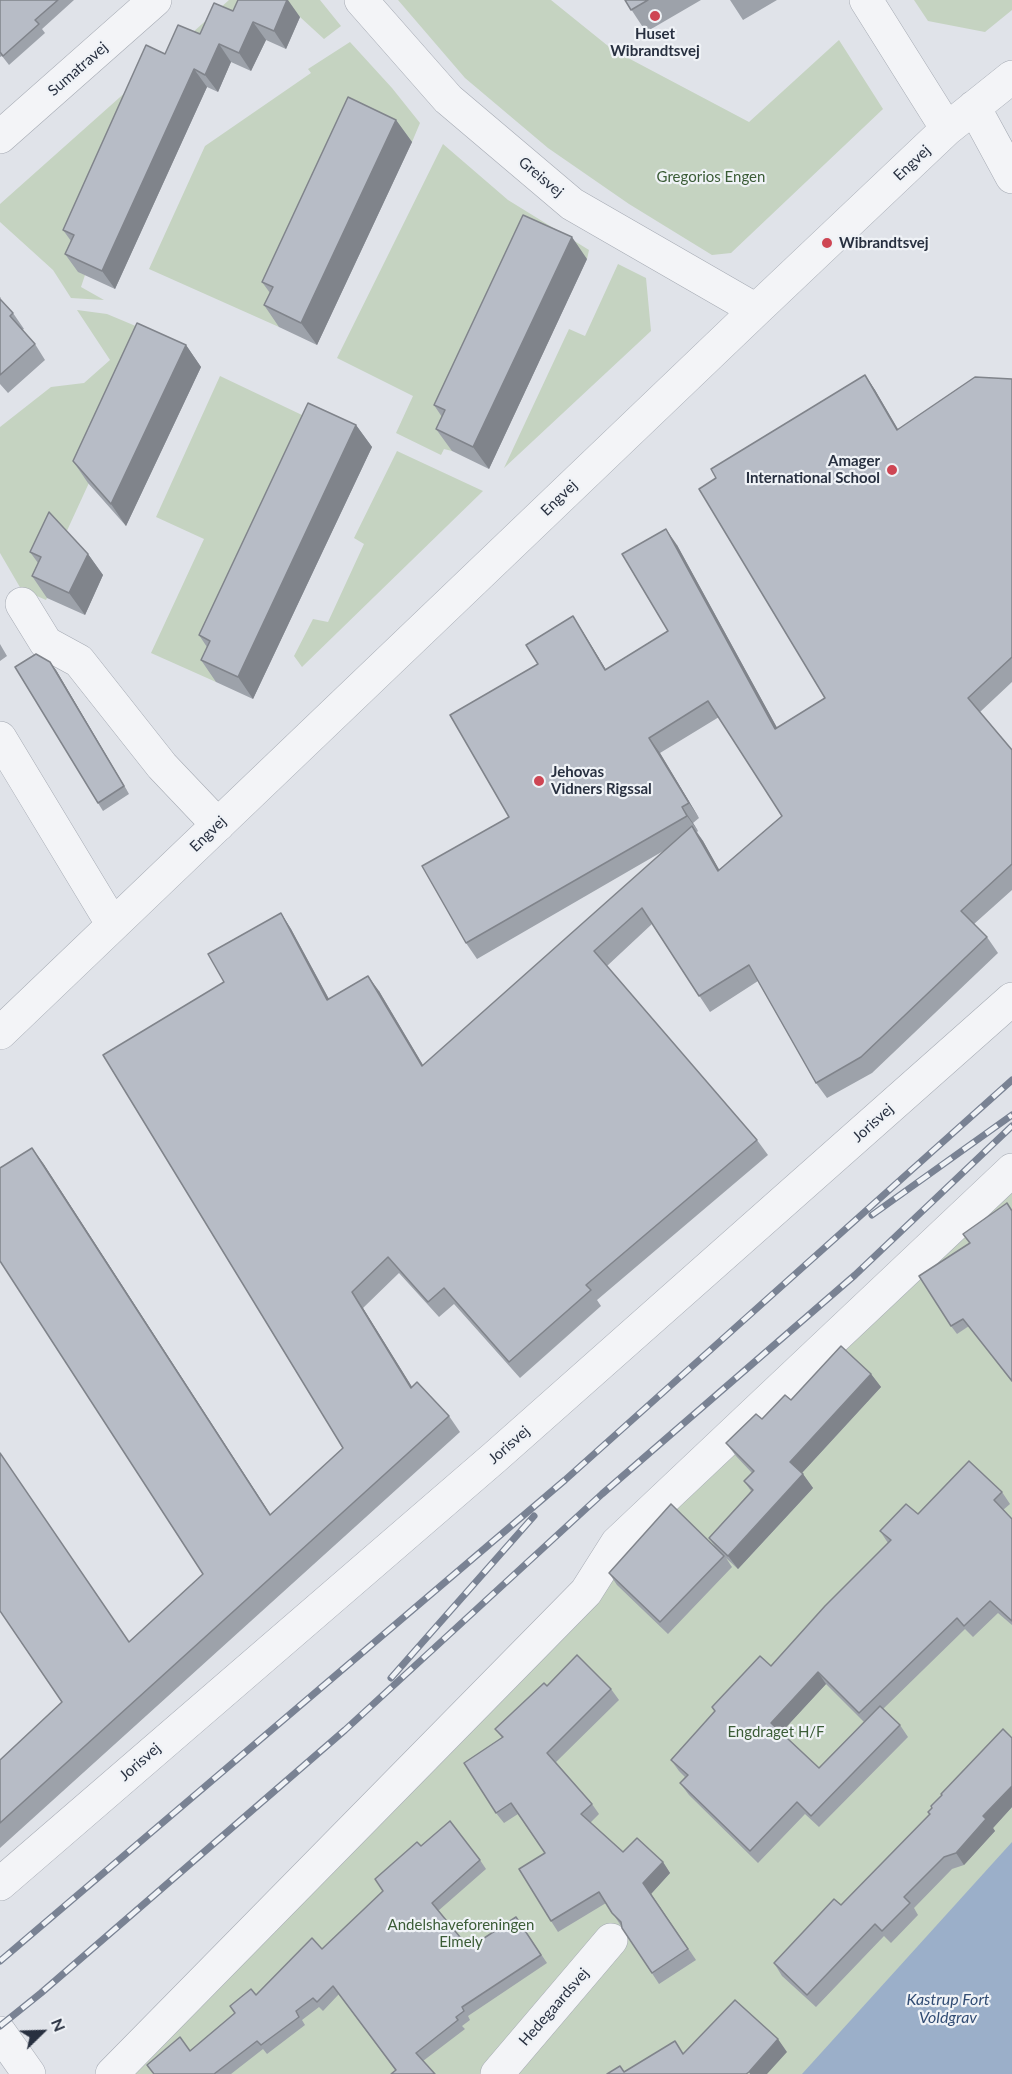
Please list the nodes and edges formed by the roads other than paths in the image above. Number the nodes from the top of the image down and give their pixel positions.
1 (155, 0) edge
2 (360, 0) edge
3 (866, 0) edge
4 (1012, 77) edge
5 (974, 107) junction
6 (947, 129) junction
7 (0, 137) edge
8 (1012, 177) edge
9 (756, 310) junction
10 (22, 604) dead end
11 (0, 738) edge
12 (218, 825) junction
13 (113, 925) junction
14 (1012, 999) edge
15 (0, 1033) edge
16 (1009, 1179) edge
17 (0, 1884) edge
18 (611, 1940) dead end
19 (0, 2033) edge
20 (29, 2074) edge
21 (112, 2074) edge
22 (497, 2074) edge

1 - 7 street, Sumatravej
2 - 9 street, Greisvej
3 - 6 street
4 - 5 street, Engvej
5 - 6 street, Engvej
5 - 8 street
6 - 9 street, Engvej
9 - 12 street, Engvej
10 - 12 street
11 - 13 street
12 - 13 street, Engvej
13 - 15 street, Engvej
14 - 17 street, Jorisvej
16 - 21 street
18 - 22 street, Hedegaardsvej
19 - 20 street

